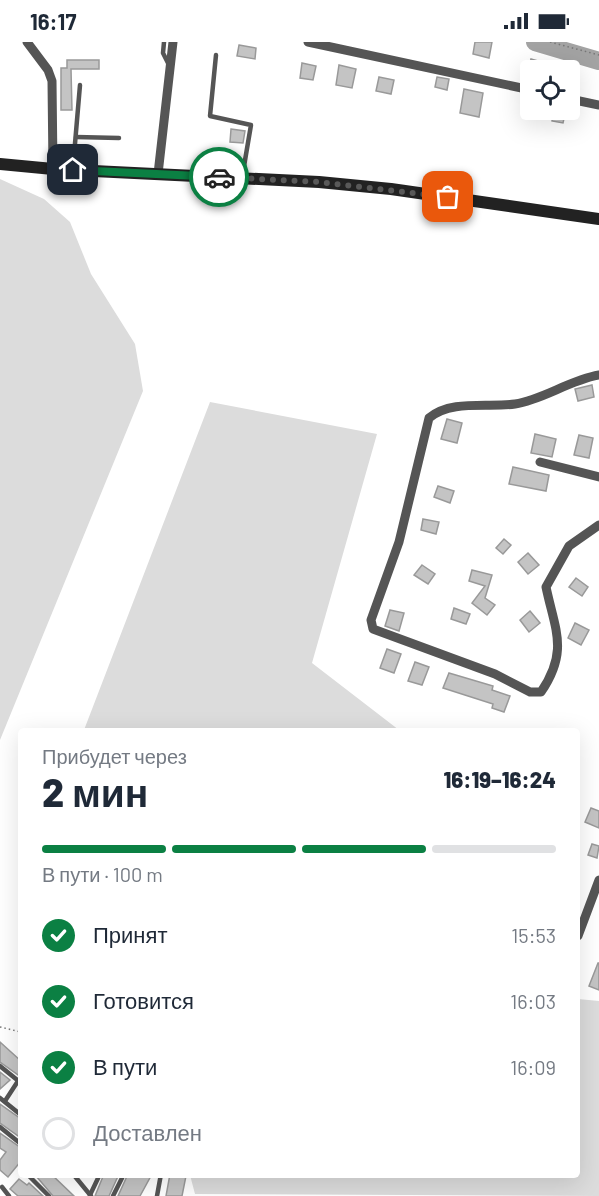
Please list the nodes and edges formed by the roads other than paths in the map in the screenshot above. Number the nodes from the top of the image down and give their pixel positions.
1 (27, 42) edge
2 (164, 42) edge
3 (173, 42) edge
4 (308, 42) edge
5 (216, 56) dead end
6 (170, 68) junction
7 (80, 85) dead end
8 (520, 88) edge
9 (580, 101) edge
10 (599, 105) edge
11 (76, 137) junction
12 (118, 138) dead end
13 (0, 164) edge
14 (53, 170) junction
15 (73, 170) junction
16 (158, 174) junction
17 (242, 178) junction
18 (599, 219) edge
19 (599, 375) edge
20 (540, 462) dead end
21 (599, 477) edge
22 (599, 525) edge
23 (599, 880) edge
24 (580, 931) edge
25 (0, 1066) edge
26 (18, 1081) edge
27 (18, 1083) edge
28 (2, 1100) edge
29 (18, 1113) edge
30 (0, 1127) edge
31 (18, 1142) edge
32 (31, 1178) edge
33 (76, 1178) edge
34 (98, 1178) edge
35 (122, 1178) edge
36 (160, 1178) edge
37 (2, 1187) dead end
38 (91, 1195) edge
39 (9, 1196) edge
40 (49, 1196) edge
41 (113, 1196) edge
42 (157, 1196) edge

1 - 14 street
2 - 6 lane
3 - 6 street
4 - 8 street
5 - 17 lane
6 - 16 street
7 - 11 lane
9 - 10 street
11 - 12 lane
11 - 15 lane
13 - 14 street
14 - 15 street
15 - 16 street
16 - 17 street
17 - 18 street
19 - 22 street
20 - 21 street
23 - 24 street
25 - 26 lane
27 - 28 lane
28 - 29 lane
30 - 31 lane
32 - 40 lane
33 - 38 lane
34 - 38 lane
35 - 41 lane
36 - 42 lane
37 - 39 lane

